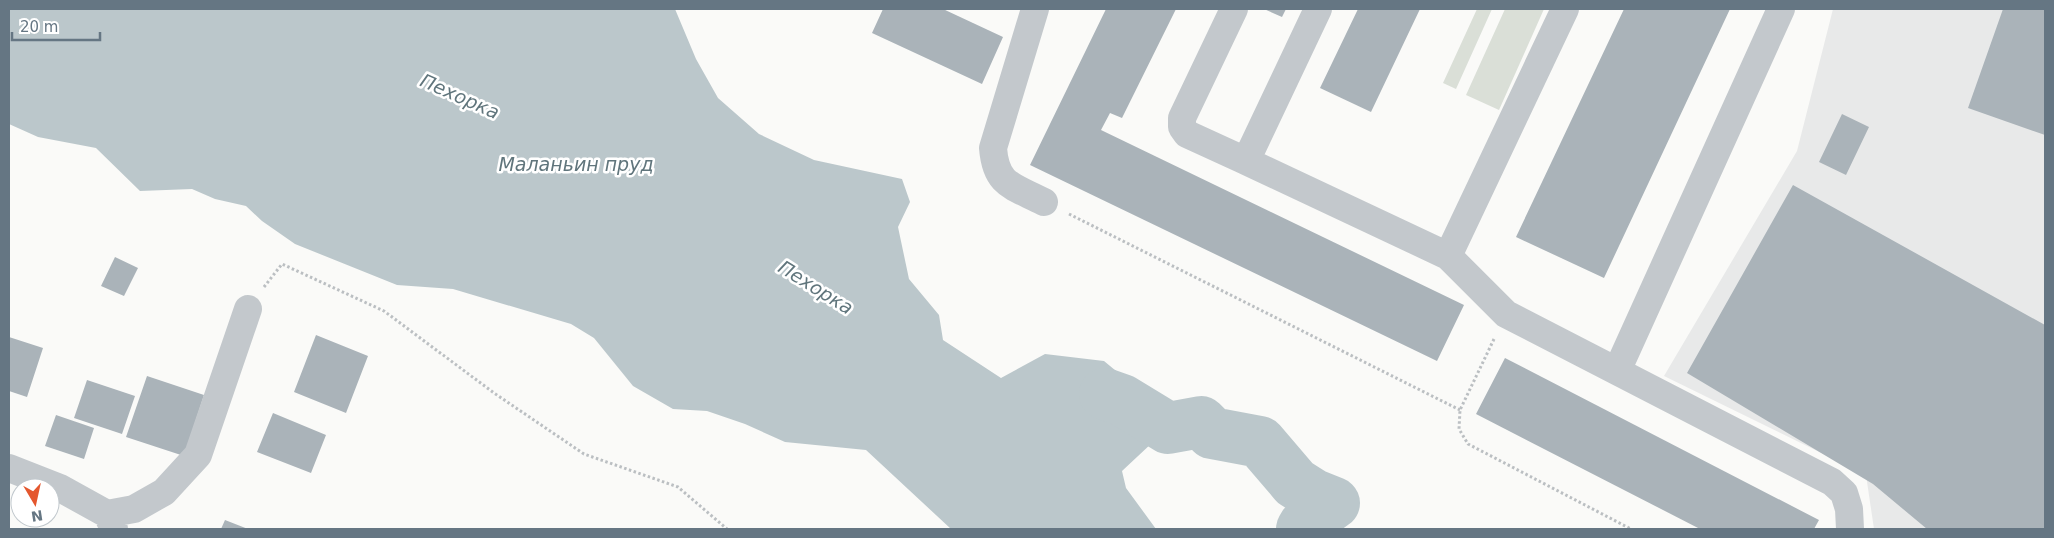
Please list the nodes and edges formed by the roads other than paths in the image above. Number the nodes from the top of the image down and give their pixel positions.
1 (1035, 9) edge
2 (1234, 9) edge
3 (1318, 9) edge
4 (1565, 9) edge
5 (1781, 9) edge
6 (1246, 161) junction
7 (1044, 202) road end
8 (1448, 256) junction
9 (248, 309) road end
10 (1617, 371) junction
11 (9, 468) edge
12 (111, 522) edge
13 (1850, 529) edge

1 - 7 street
2 - 6 street
3 - 6 street
4 - 8 street
5 - 10 street
6 - 8 street
8 - 10 street
9 - 12 street
10 - 13 street
11 - 12 street

